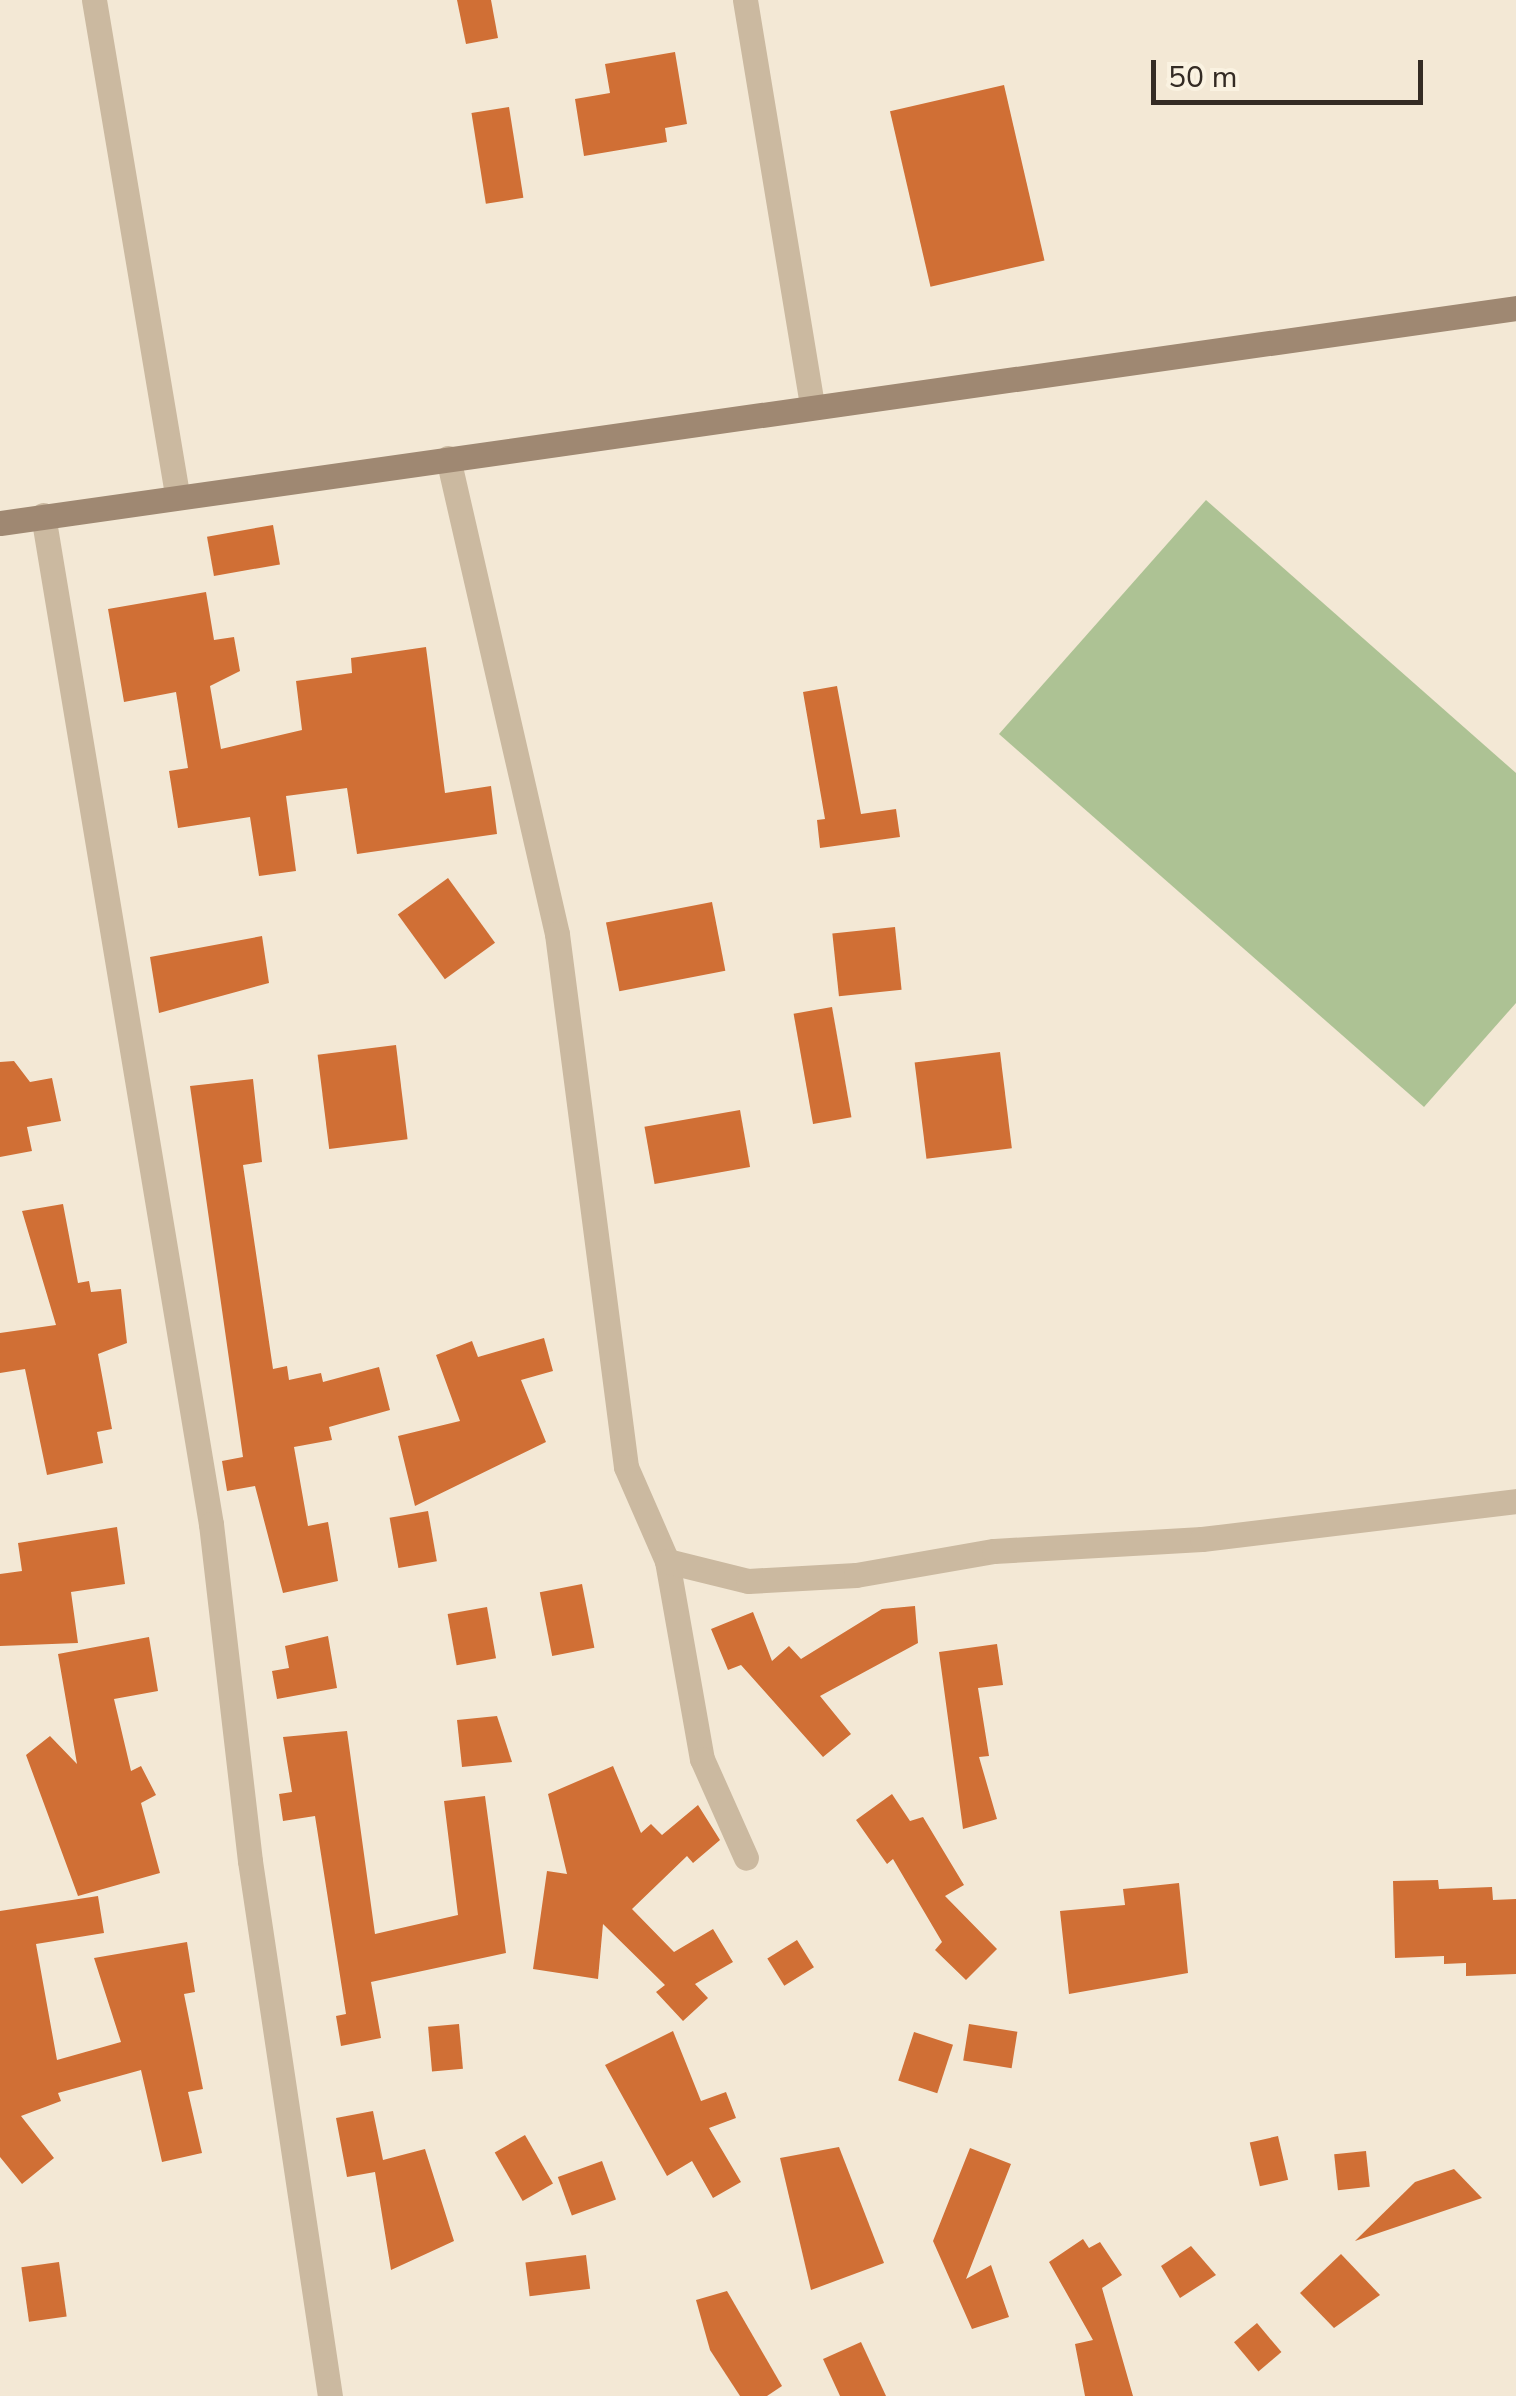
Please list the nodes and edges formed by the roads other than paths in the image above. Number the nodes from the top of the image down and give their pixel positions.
1 (94, 0) edge
2 (745, 0) edge
3 (1516, 308) edge
4 (812, 404) junction
5 (448, 458) junction
6 (177, 494) junction
7 (43, 514) junction
8 (0, 522) edge
9 (1516, 1500) edge
10 (667, 1561) junction
11 (746, 1858) dead end
12 (330, 2396) edge

1 - 6 street
2 - 4 street
3 - 4 main road
4 - 5 main road
5 - 6 main road
5 - 10 street
6 - 7 main road
7 - 8 main road
7 - 12 street
9 - 10 street
10 - 11 street

